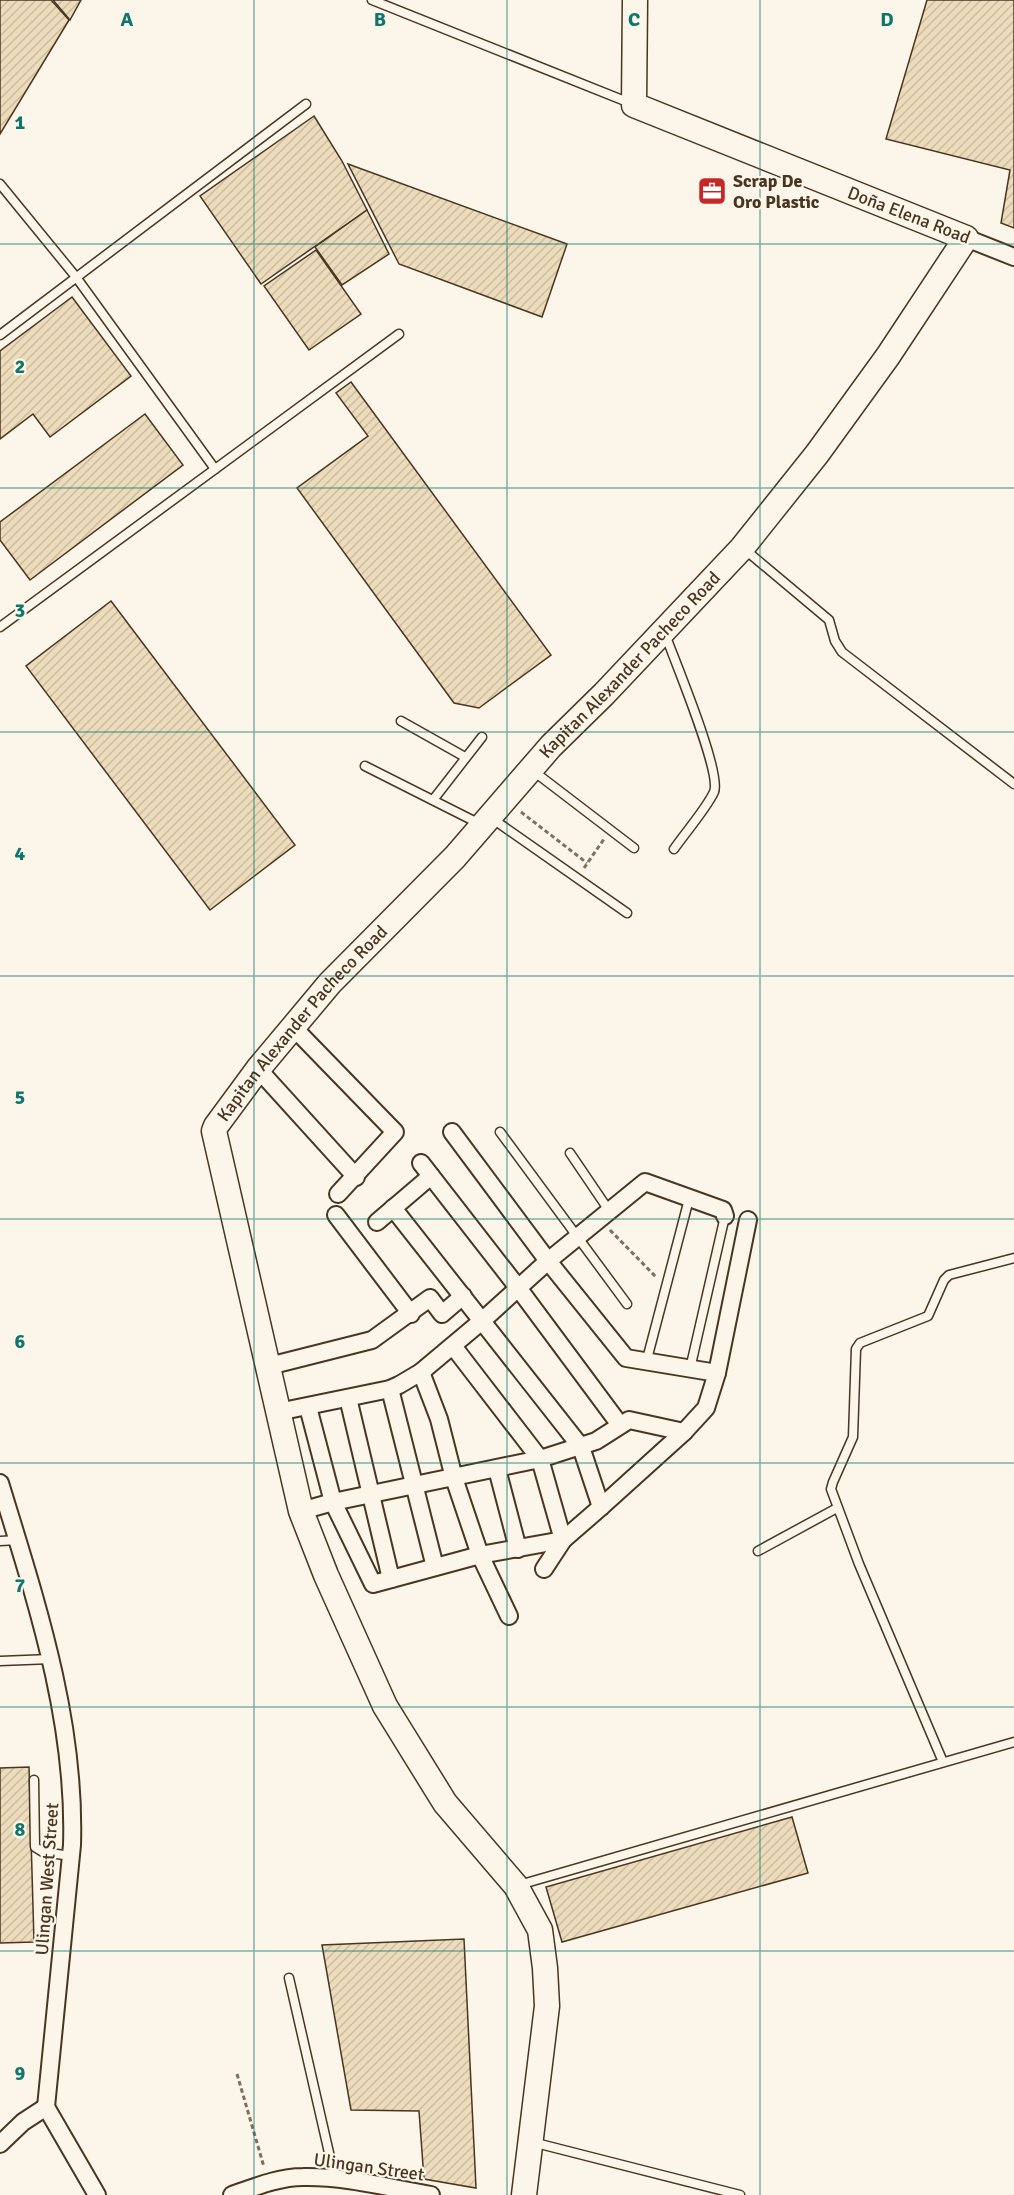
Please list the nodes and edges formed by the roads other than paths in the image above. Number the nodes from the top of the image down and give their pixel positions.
1 (372, 0) edge
2 (635, 0) edge
3 (306, 104) dead end
4 (634, 105) junction
5 (0, 184) edge
6 (966, 238) junction
7 (1014, 256) edge
8 (76, 278) junction
9 (399, 334) dead end
10 (0, 335) edge
11 (215, 469) junction
12 (742, 548) junction
13 (0, 627) edge
14 (664, 631) junction
15 (401, 721) dead end
16 (482, 737) dead end
17 (465, 758) junction
18 (365, 766) dead end
19 (532, 770) junction
20 (1014, 784) edge
21 (433, 800) junction
22 (493, 814) junction
23 (634, 848) dead end
24 (674, 849) dead end
25 (627, 913) dead end
26 (293, 1027) junction
27 (258, 1069) junction
28 (452, 1132) dead end
29 (500, 1132) dead end
30 (570, 1153) dead end
31 (356, 1177) junction
32 (338, 1194) dead end
33 (688, 1199) junction
34 (393, 1208) junction
35 (336, 1215) dead end
36 (605, 1216) junction
37 (725, 1216) joint
38 (748, 1220) dead end
39 (377, 1222) dead end
40 (579, 1238) junction
41 (1014, 1258) edge
42 (548, 1262) junction
43 (519, 1289) junction
44 (463, 1296) junction
45 (627, 1304) dead end
46 (411, 1314) junction
47 (483, 1320) junction
48 (453, 1346) junction
49 (646, 1363) junction
50 (269, 1366) junction
51 (690, 1369) junction
52 (421, 1372) junction
53 (717, 1373) junction
54 (390, 1389) junction
55 (348, 1398) junction
56 (308, 1407) junction
57 (278, 1412) junction
58 (620, 1425) junction
59 (684, 1432) junction
60 (582, 1447) junction
61 (540, 1459) junction
62 (497, 1468) junction
63 (454, 1478) junction
64 (0, 1483) edge
65 (413, 1486) junction
66 (370, 1494) junction
67 (333, 1502) junction
68 (601, 1507) junction
69 (837, 1508) junction
70 (300, 1511) junction
71 (563, 1539) junction
72 (18, 1540) junction
73 (0, 1541) edge
74 (518, 1549) junction
75 (758, 1551) dead end
76 (480, 1555) junction
77 (435, 1567) junction
78 (544, 1569) dead end
79 (391, 1579) junction
80 (509, 1616) dead end
81 (51, 1659) junction
82 (0, 1661) edge
83 (1014, 1742) edge
84 (943, 1762) junction
85 (34, 1780) dead end
86 (71, 1856) junction
87 (516, 1886) junction
88 (288, 1978) dead end
89 (46, 2107) junction
90 (532, 2142) junction
91 (0, 2144) edge
92 (346, 2185) edge
93 (97, 2195) edge
94 (232, 2195) edge
95 (431, 2195) edge
96 (524, 2195) edge
97 (740, 2195) edge

1 - 4 lane
2 - 4 street
3 - 8 lane
4 - 6 street, Doña Elena Road
5 - 8 lane
6 - 7 street, Doña Elena Road
6 - 12 street, Kapitan Alexander Pacheco Road
8 - 10 lane
8 - 11 lane
9 - 11 lane
11 - 13 lane
12 - 14 street, Kapitan Alexander Pacheco Road
12 - 20 lane
14 - 19 street, Kapitan Alexander Pacheco Road
14 - 24 lane
15 - 17 lane
16 - 17 lane
17 - 21 lane
18 - 21 lane
19 - 22 street, Kapitan Alexander Pacheco Road
19 - 23 lane
21 - 22 lane
22 - 25 lane
22 - 26 street, Kapitan Alexander Pacheco Road
26 - 27 street, Kapitan Alexander Pacheco Road
26 - 31 street
27 - 31 street
27 - 50 street, Kapitan Alexander Pacheco Road
28 - 42 street
29 - 40 lane
30 - 36 lane
31 - 32 street
33 - 36 street
33 - 37 street
33 - 49 lane
34 - 39 street
34 - 43 street
34 - 44 street
35 - 46 street
36 - 40 street
37 - 51 lane
38 - 53 street
40 - 42 street
40 - 45 lane
41 - 69 lane
42 - 43 street
42 - 49 street
43 - 47 street
43 - 58 street
44 - 46 street
44 - 47 street
46 - 50 street
47 - 48 street
47 - 60 street
48 - 52 street
48 - 61 street
49 - 51 street
50 - 57 street, Kapitan Alexander Pacheco Road
51 - 53 street
52 - 54 street
52 - 63 street
53 - 59 street
54 - 55 street
54 - 65 street
55 - 56 street
55 - 66 street
56 - 57 street
56 - 67 street
57 - 70 street, Kapitan Alexander Pacheco Road
58 - 59 street
58 - 60 street
59 - 68 street
60 - 61 street
60 - 68 street
61 - 62 street
61 - 71 street
62 - 63 street
62 - 74 street
63 - 65 street
63 - 76 street
64 - 72 street, Ulingan West Street
65 - 66 street
65 - 77 street
66 - 67 street
66 - 79 street
67 - 70 street
67 - 79 street
68 - 71 street
69 - 75 lane
69 - 84 lane
70 - 87 street, Kapitan Alexander Pacheco Road
71 - 74 street
71 - 78 street
72 - 73 lane
72 - 81 street, Ulingan West Street
74 - 76 street
76 - 77 street
76 - 80 street
77 - 79 street
81 - 82 lane
81 - 86 street, Ulingan West Street
83 - 84 lane
84 - 87 lane
85 - 86 lane
86 - 89 street, Ulingan West Street
87 - 90 street, Kapitan Alexander Pacheco Road
88 - 92 lane
89 - 91 street
89 - 93 street
90 - 96 street, Kapitan Alexander Pacheco Road
90 - 97 lane
92 - 94 street, Ulingan Street
92 - 95 street, Ulingan Street

